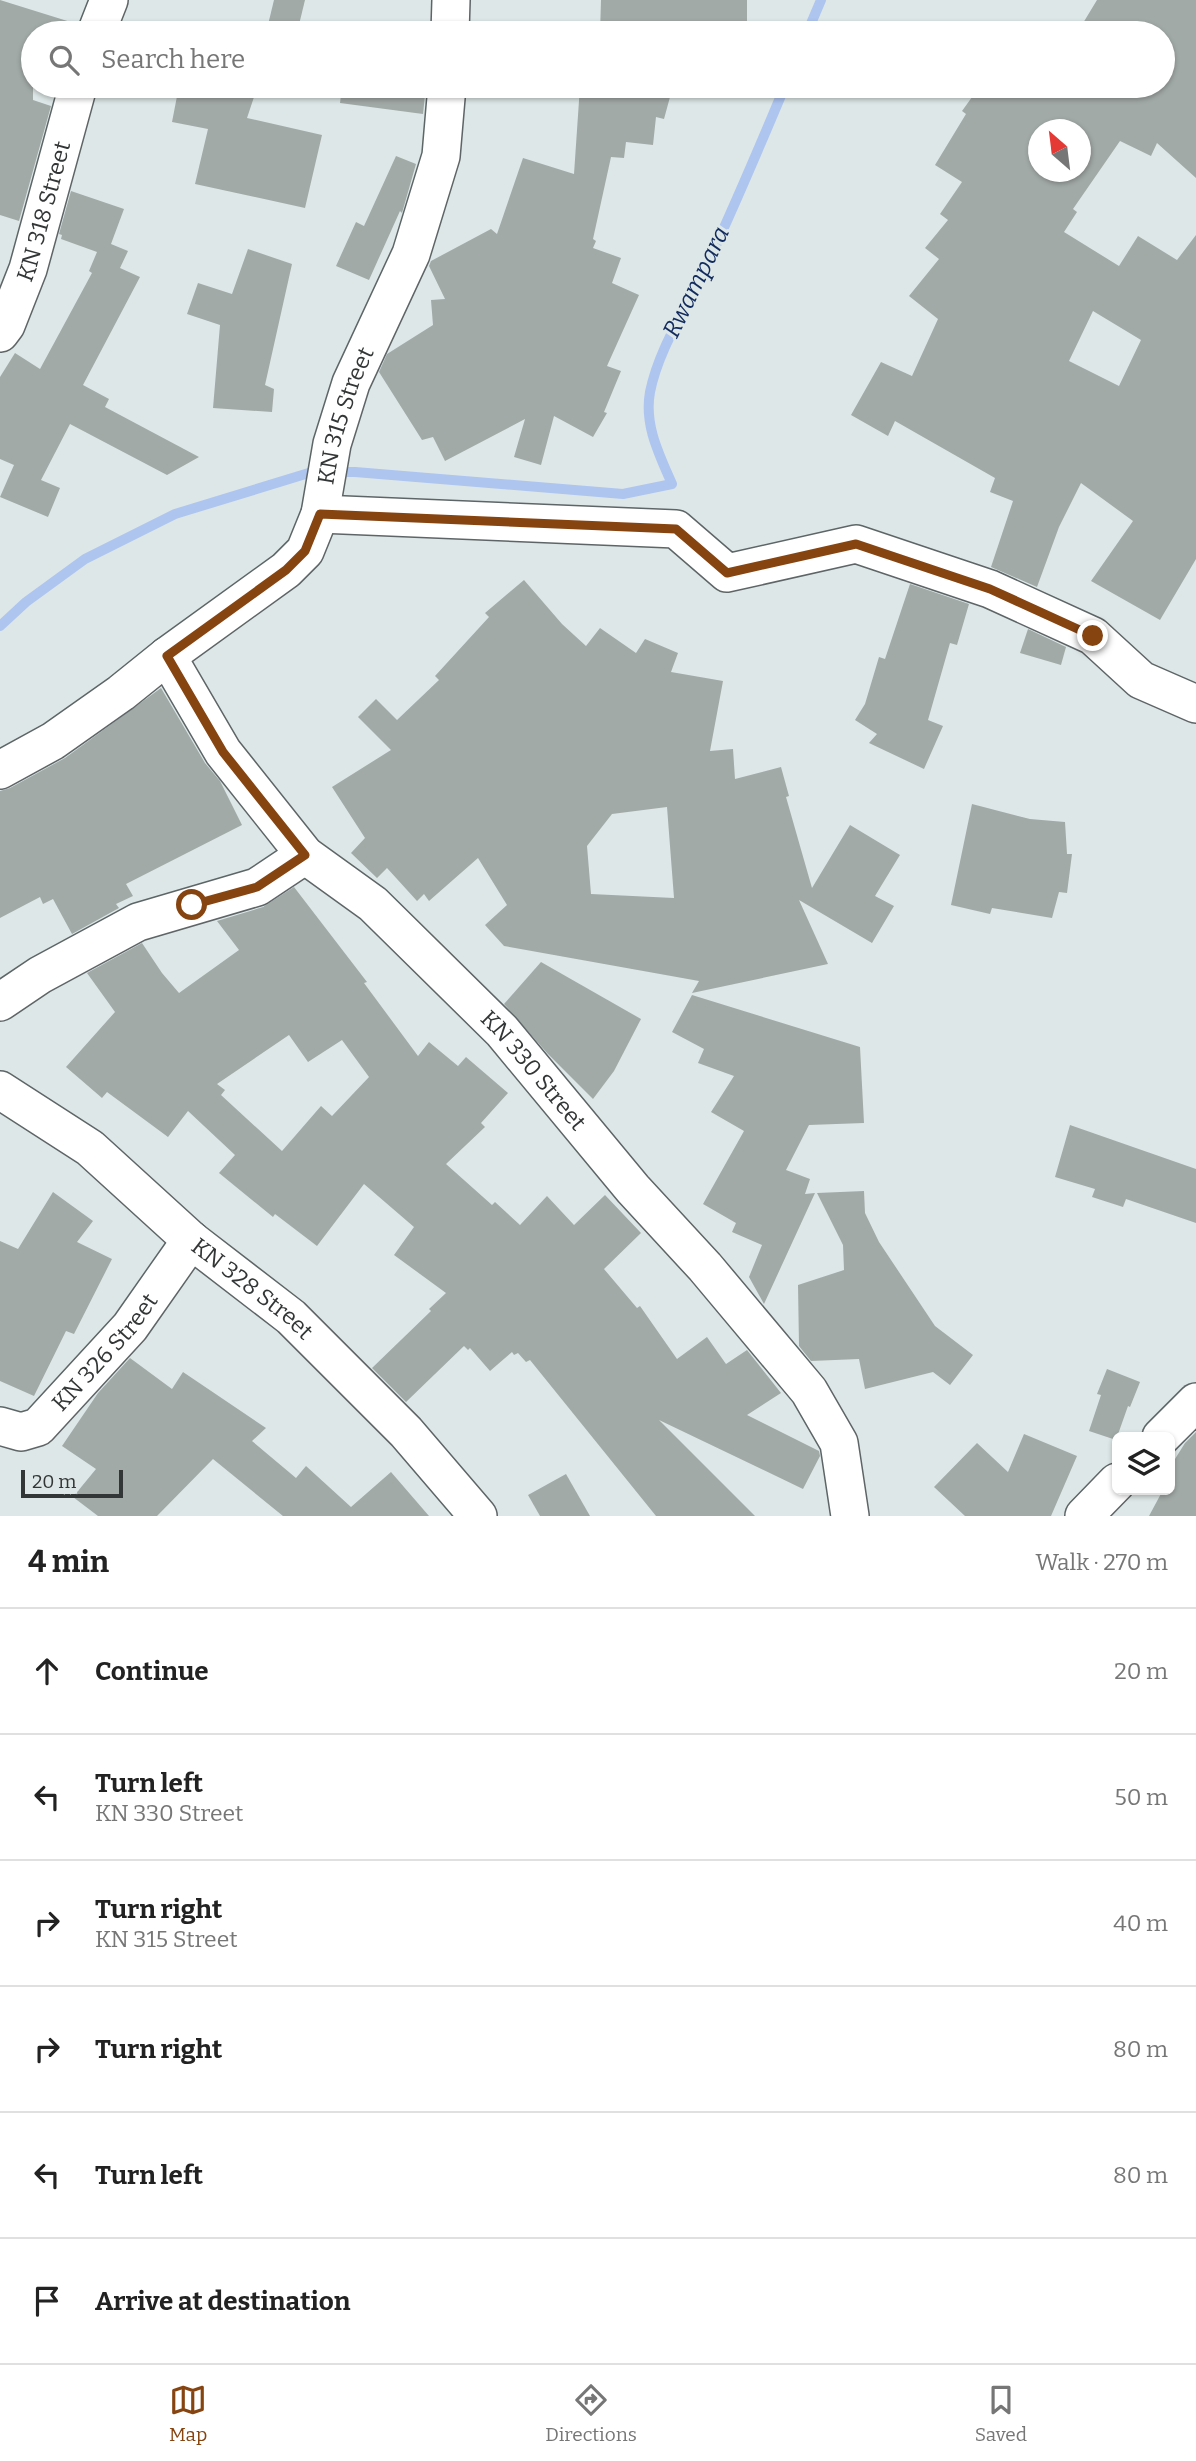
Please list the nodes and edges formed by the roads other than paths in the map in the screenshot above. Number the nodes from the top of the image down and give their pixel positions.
1 (109, 0) edge
2 (451, 0) edge
3 (101, 21) edge
4 (450, 21) edge
5 (75, 98) edge
6 (446, 98) edge
7 (0, 332) edge
8 (320, 514) junction
9 (167, 656) junction
10 (1196, 704) edge
11 (0, 770) edge
12 (305, 855) junction
13 (0, 1002) edge
14 (0, 1090) edge
15 (191, 1240) junction
16 (1196, 1402) edge
17 (0, 1426) edge
18 (1166, 1432) edge
19 (1112, 1487) edge
20 (478, 1516) edge
21 (850, 1516) edge
22 (1084, 1516) edge

1 - 3 street
2 - 4 street
5 - 7 street, KN 318 Street
6 - 8 street, KN 315 Street
8 - 9 street, KN 315 Street
8 - 10 street
9 - 11 street, KN 315 Street
9 - 12 street, KN 330 Street
12 - 13 street
12 - 21 street, KN 330 Street
14 - 15 street, KN 328 Street
15 - 17 street, KN 326 Street
15 - 20 street, KN 328 Street
16 - 18 street
19 - 22 street

